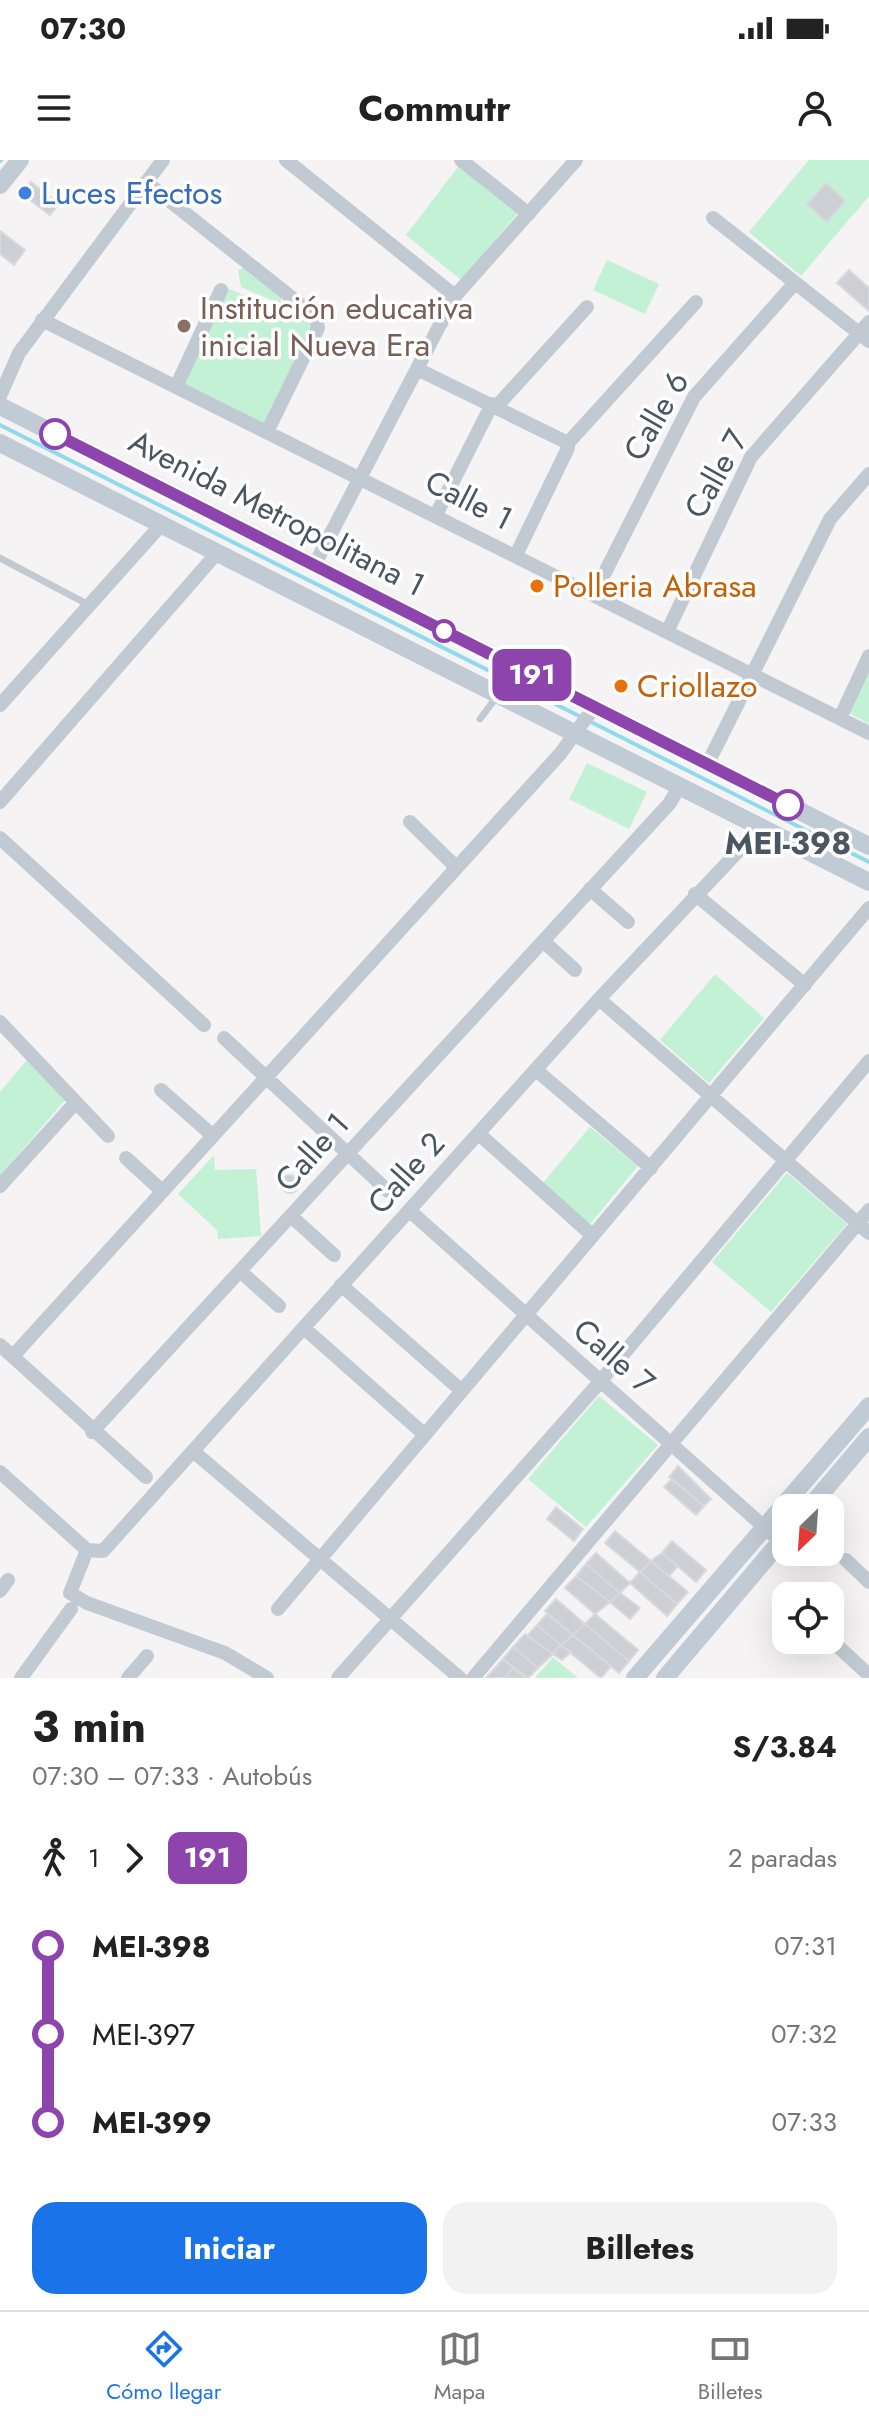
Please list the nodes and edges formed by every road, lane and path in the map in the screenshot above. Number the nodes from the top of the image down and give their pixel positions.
1 (20, 160) edge
2 (163, 160) edge
3 (286, 160) edge
4 (461, 160) edge
5 (576, 160) edge
6 (146, 182) junction
7 (0, 185) edge
8 (529, 214) junction
9 (713, 218) dead end
10 (794, 284) junction
11 (221, 290) dead end
12 (455, 296) junction
13 (696, 302) dead end
14 (587, 307) dead end
15 (42, 320) junction
16 (866, 332) edge
17 (417, 369) junction
18 (176, 387) junction
19 (0, 396) edge
20 (495, 405) junction
21 (0, 406) edge
22 (267, 432) junction
23 (0, 443) edge
24 (568, 443) junction
25 (869, 474) edge
26 (361, 478) junction
27 (436, 515) junction
28 (161, 525) junction
29 (217, 553) junction
30 (516, 555) junction
31 (0, 558) edge
32 (315, 564) junction
33 (594, 594) junction
34 (89, 605) junction
35 (667, 632) junction
36 (869, 656) edge
37 (751, 673) junction
38 (506, 680) junction
39 (0, 705) edge
40 (593, 709) junction
41 (840, 718) junction
42 (480, 719) dead end
43 (579, 731) junction
44 (869, 733) edge
45 (708, 763) junction
46 (680, 786) junction
47 (0, 802) edge
48 (410, 822) dead end
49 (761, 827) junction
50 (0, 838) edge
51 (869, 846) edge
52 (455, 866) junction
53 (869, 882) edge
54 (590, 889) junction
55 (695, 894) junction
56 (869, 908) edge
57 (628, 922) dead end
58 (543, 941) junction
59 (575, 970) dead end
60 (805, 985) junction
61 (599, 999) junction
62 (0, 1022) edge
63 (204, 1025) dead end
64 (224, 1038) dead end
65 (869, 1061) edge
66 (536, 1070) junction
67 (266, 1076) junction
68 (161, 1090) dead end
69 (711, 1098) junction
70 (76, 1102) junction
71 (479, 1134) junction
72 (212, 1135) junction
73 (108, 1136) dead end
74 (348, 1153) junction
75 (126, 1158) dead end
76 (783, 1161) junction
77 (651, 1168) junction
78 (0, 1186) edge
79 (161, 1190) junction
80 (388, 1191) dead end
81 (869, 1210) edge
82 (410, 1211) junction
83 (291, 1216) junction
84 (863, 1228) edge
85 (593, 1236) junction
86 (334, 1255) dead end
87 (240, 1271) junction
88 (341, 1285) junction
89 (279, 1306) dead end
90 (526, 1315) junction
91 (304, 1328) junction
92 (0, 1345) edge
93 (13, 1356) junction
94 (599, 1383) junction
95 (462, 1391) junction
96 (869, 1406) edge
97 (92, 1432) junction
98 (425, 1435) junction
99 (869, 1437) edge
100 (673, 1443) junction
101 (194, 1452) junction
102 (0, 1472) edge
103 (146, 1477) dead end
104 (821, 1494) edge
105 (766, 1527) junction
106 (772, 1531) edge
107 (89, 1551) junction
108 (772, 1551) edge
109 (846, 1560) dead end
110 (319, 1561) junction
111 (869, 1582) edge
112 (71, 1609) dead end
113 (278, 1609) dead end
114 (388, 1620) junction
115 (844, 1652) edge
116 (147, 1656) dead end
117 (869, 1675) edge
118 (21, 1678) edge
119 (128, 1678) edge
120 (267, 1678) edge
121 (338, 1678) edge
122 (460, 1678) edge
123 (473, 1678) edge
124 (635, 1678) edge
125 (665, 1678) edge

1 - 7 street
2 - 6 street
3 - 12 street
4 - 8 street
5 - 8 street
6 - 15 street
6 - 22 street
8 - 12 street
9 - 10 street
10 - 16 street
10 - 33 street, Calle 6
11 - 18 street
12 - 17 street
13 - 24 street
14 - 20 street
15 - 18 street, Calle 1
15 - 19 street
16 - 35 street, Calle 7
17 - 20 street
17 - 26 street
18 - 22 street, Calle 1
20 - 24 street
20 - 27 street
21 - 32 street, Avenida Metropolitana 1
22 - 26 street, Calle 1
23 - 28 street, Avenida Metropolitana 1
24 - 30 street
25 - 37 street
26 - 27 street, Calle 1
26 - 32 street
27 - 30 street, Calle 1
28 - 29 street, Avenida Metropolitana 1
28 - 34 street
29 - 38 street, Avenida Metropolitana 1
29 - 47 street
30 - 33 street, Calle 1
31 - 34 lane
32 - 38 street, Avenida Metropolitana 1
33 - 35 street, Calle 1
34 - 39 street
35 - 37 street, Calle 1
36 - 41 street
37 - 41 street, Calle 1
37 - 45 street
38 - 40 street, Avenida Metropolitana 1
38 - 42 lane
38 - 43 street, Avenida Metropolitana 1
40 - 43 street
40 - 45 street, Avenida Metropolitana 1
41 - 44 street, Calle 1
43 - 46 street, Avenida Metropolitana 1
43 - 52 street
45 - 51 street, Avenida Metropolitana 1
46 - 49 street, Avenida Metropolitana 1
46 - 54 street, Calle 1
48 - 52 street
49 - 53 street, Avenida Metropolitana 1
49 - 55 street, Calle 2
50 - 63 street
52 - 67 street
54 - 57 street
54 - 58 street, Calle 1
55 - 60 street
55 - 61 street, Calle 2
56 - 60 street
58 - 59 street
58 - 74 street, Calle 1
60 - 69 street
61 - 66 street, Calle 2
61 - 69 street
62 - 70 street
64 - 67 street
65 - 76 street
66 - 71 street, Calle 2
66 - 77 street
67 - 72 street
67 - 74 street
68 - 72 street
69 - 76 street
69 - 77 street
70 - 73 street
70 - 78 street
71 - 82 street, Calle 2
71 - 85 street
72 - 79 street
74 - 80 street
74 - 83 street, Calle 1
75 - 79 street
76 - 84 street
76 - 94 street
77 - 85 street
79 - 93 street
81 - 84 street
82 - 88 street, Calle 2
82 - 90 street, Calle 7
83 - 86 street
83 - 87 street, Calle 1
84 - 100 street
85 - 90 street
87 - 89 street
87 - 97 street, Calle 1
88 - 91 street, Calle 2
88 - 95 street
90 - 94 street, Calle 7
90 - 95 street
91 - 98 street
91 - 101 street, Calle 2
92 - 93 street
93 - 97 street
94 - 100 street, Calle 7
94 - 114 street
95 - 98 street
96 - 105 street
97 - 103 street
98 - 110 street
99 - 104 street
100 - 105 street, Calle 7
100 - 123 street
101 - 107 street, Calle 2
101 - 110 street
102 - 107 street
105 - 106 street, Calle 7
105 - 124 street
107 - 120 street
108 - 125 street
109 - 111 street
110 - 113 street
110 - 114 street
112 - 118 street
114 - 121 street
114 - 122 street
115 - 117 street
116 - 119 street

